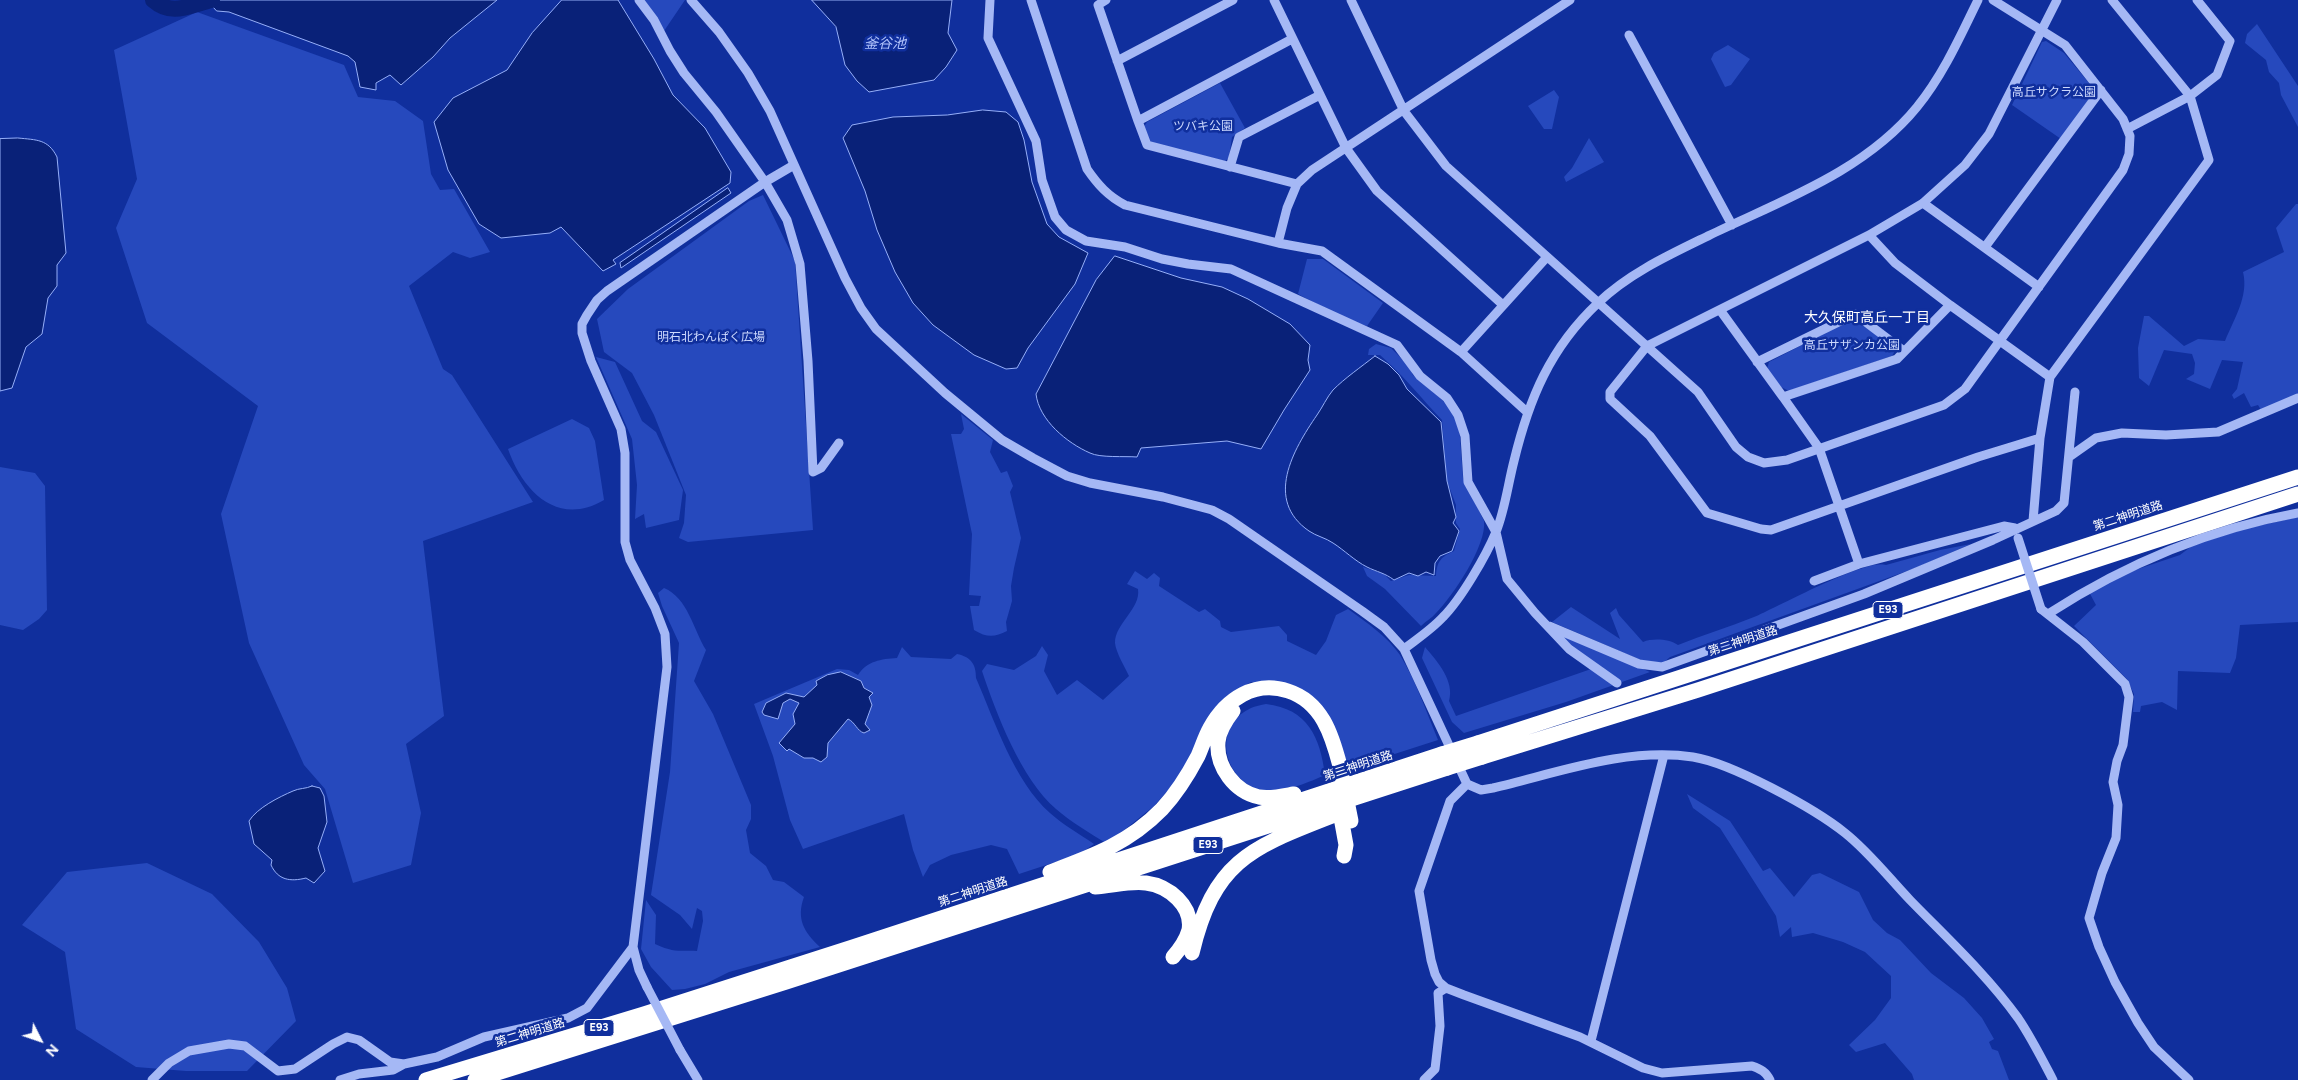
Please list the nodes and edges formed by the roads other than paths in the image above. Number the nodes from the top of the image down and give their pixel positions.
1 (639, 0) edge
2 (691, 0) edge
3 (990, 0) edge
4 (1031, 0) edge
5 (1106, 0) edge
6 (1233, 0) edge
7 (1274, 0) edge
8 (1351, 0) edge
9 (1978, 0) edge
10 (1993, 0) edge
11 (2056, 0) edge
12 (2112, 0) edge
13 (2197, 0) edge
14 (1571, 1) edge
15 (2041, 30) junction
16 (1629, 35) dead end
17 (1292, 39) junction
18 (1117, 61) junction
19 (2101, 90) junction
20 (1320, 94) junction
21 (2190, 96) junction
22 (1404, 110) junction
23 (1138, 121) junction
24 (2127, 129) junction
25 (1346, 148) junction
26 (794, 166) junction
27 (1230, 167) junction
28 (765, 182) junction
29 (1297, 184) junction
30 (1922, 203) junction
31 (1732, 225) junction
32 (1869, 234) junction
33 (1278, 242) junction
34 (1985, 247) junction
35 (1547, 257) junction
36 (2039, 287) junction
37 (1598, 302) junction
38 (1503, 305) junction
39 (1950, 305) junction
40 (1720, 310) junction
41 (2000, 340) junction
42 (1647, 346) junction
43 (1904, 351) junction
44 (1460, 352) junction
45 (1757, 362) junction
46 (2050, 377) junction
47 (2075, 392) dead end
48 (1782, 397) junction
49 (2298, 398) edge
50 (1527, 412) junction
51 (2040, 438) junction
52 (839, 442) dead end
53 (1819, 448) junction
54 (2069, 457) junction
55 (2298, 477) edge
56 (2298, 494) edge
57 (1840, 506) junction
58 (2298, 513) edge
59 (2033, 521) junction
60 (2015, 528) junction
61 (1496, 532) junction
62 (1859, 564) junction
63 (1814, 581) dead end
64 (2045, 611) junction
65 (1547, 624) junction
66 (1404, 649) junction
67 (1617, 683) dead end
68 (1480, 750) junction
69 (1664, 755) junction
70 (1445, 761) junction
71 (1335, 767) junction
72 (1400, 784) junction
73 (1467, 784) junction
74 (1325, 792) junction
75 (1350, 852) dead end
76 (1075, 887) junction
77 (967, 911) junction
78 (633, 947) junction
79 (1192, 953) dead end
80 (1173, 957) dead end
81 (1446, 988) junction
82 (1591, 1041) junction
83 (404, 1064) junction
84 (152, 1080) edge
85 (340, 1080) edge
86 (426, 1080) edge
87 (475, 1080) edge
88 (698, 1080) edge
89 (1424, 1080) edge
90 (1770, 1080) edge
91 (2053, 1080) edge
92 (2189, 1080) edge

1 - 28 street
2 - 26 street
3 - 61 street
4 - 33 street
5 - 18 street
6 - 18 street
7 - 17 street
8 - 22 street
9 - 31 street
10 - 15 street
11 - 15 street
12 - 21 street
13 - 21 street
14 - 22 street
15 - 19 street
15 - 30 street
16 - 31 street
17 - 20 street
17 - 23 street
18 - 23 street
19 - 24 street
19 - 34 street
20 - 25 street
20 - 27 street
21 - 24 street
21 - 46 street
22 - 25 street
22 - 35 street
23 - 27 street
24 - 36 street
25 - 29 street
25 - 38 street
26 - 28 street
26 - 66 street
27 - 29 street
28 - 52 street
28 - 78 street
29 - 33 street
30 - 32 street
30 - 34 street
31 - 37 street
32 - 39 street
32 - 40 street
33 - 44 street
34 - 36 street
35 - 37 street
35 - 38 street
36 - 41 street
37 - 42 street
37 - 50 street
38 - 44 street
39 - 41 street
39 - 43 street
40 - 42 street
40 - 45 street
41 - 46 street
41 - 53 street
42 - 53 street
42 - 57 street
43 - 45 street
43 - 48 street
44 - 50 street
45 - 48 street
46 - 51 street
47 - 54 street
48 - 53 street
49 - 54 street
50 - 61 street
51 - 57 street
51 - 59 street
53 - 57 street
54 - 59 street
55 - 68 highway, 第二神明道路 / E93
56 - 68 highway, 第二神明道路 / E93
57 - 62 street
58 - 64 street
59 - 60 street
60 - 62 street
60 - 64 street, bridge
60 - 65 street
61 - 65 street
61 - 66 street
62 - 63 street
64 - 92 street
65 - 67 street
66 - 73 street
68 - 70 highway, 第二神明道路 / E93, bridge
69 - 73 street
69 - 82 street
69 - 91 street
70 - 72 highway, 第二神明道路 / E93
70 - 74 highway, 第二神明道路 / E93
71 - 74 highway
71 - 75 highway
71 - 77 highway
72 - 76 highway, 第二神明道路 / E93
72 - 79 highway
73 - 81 street
74 - 77 highway, 第二神明道路 / E93
76 - 77 highway, 第二神明道路 / E93
76 - 80 highway
77 - 86 highway, 第二神明道路 / E93
77 - 87 highway, 第二神明道路 / E93
78 - 83 street
78 - 88 street, bridge
81 - 82 street
81 - 89 street
82 - 90 street
83 - 84 street
83 - 85 street

